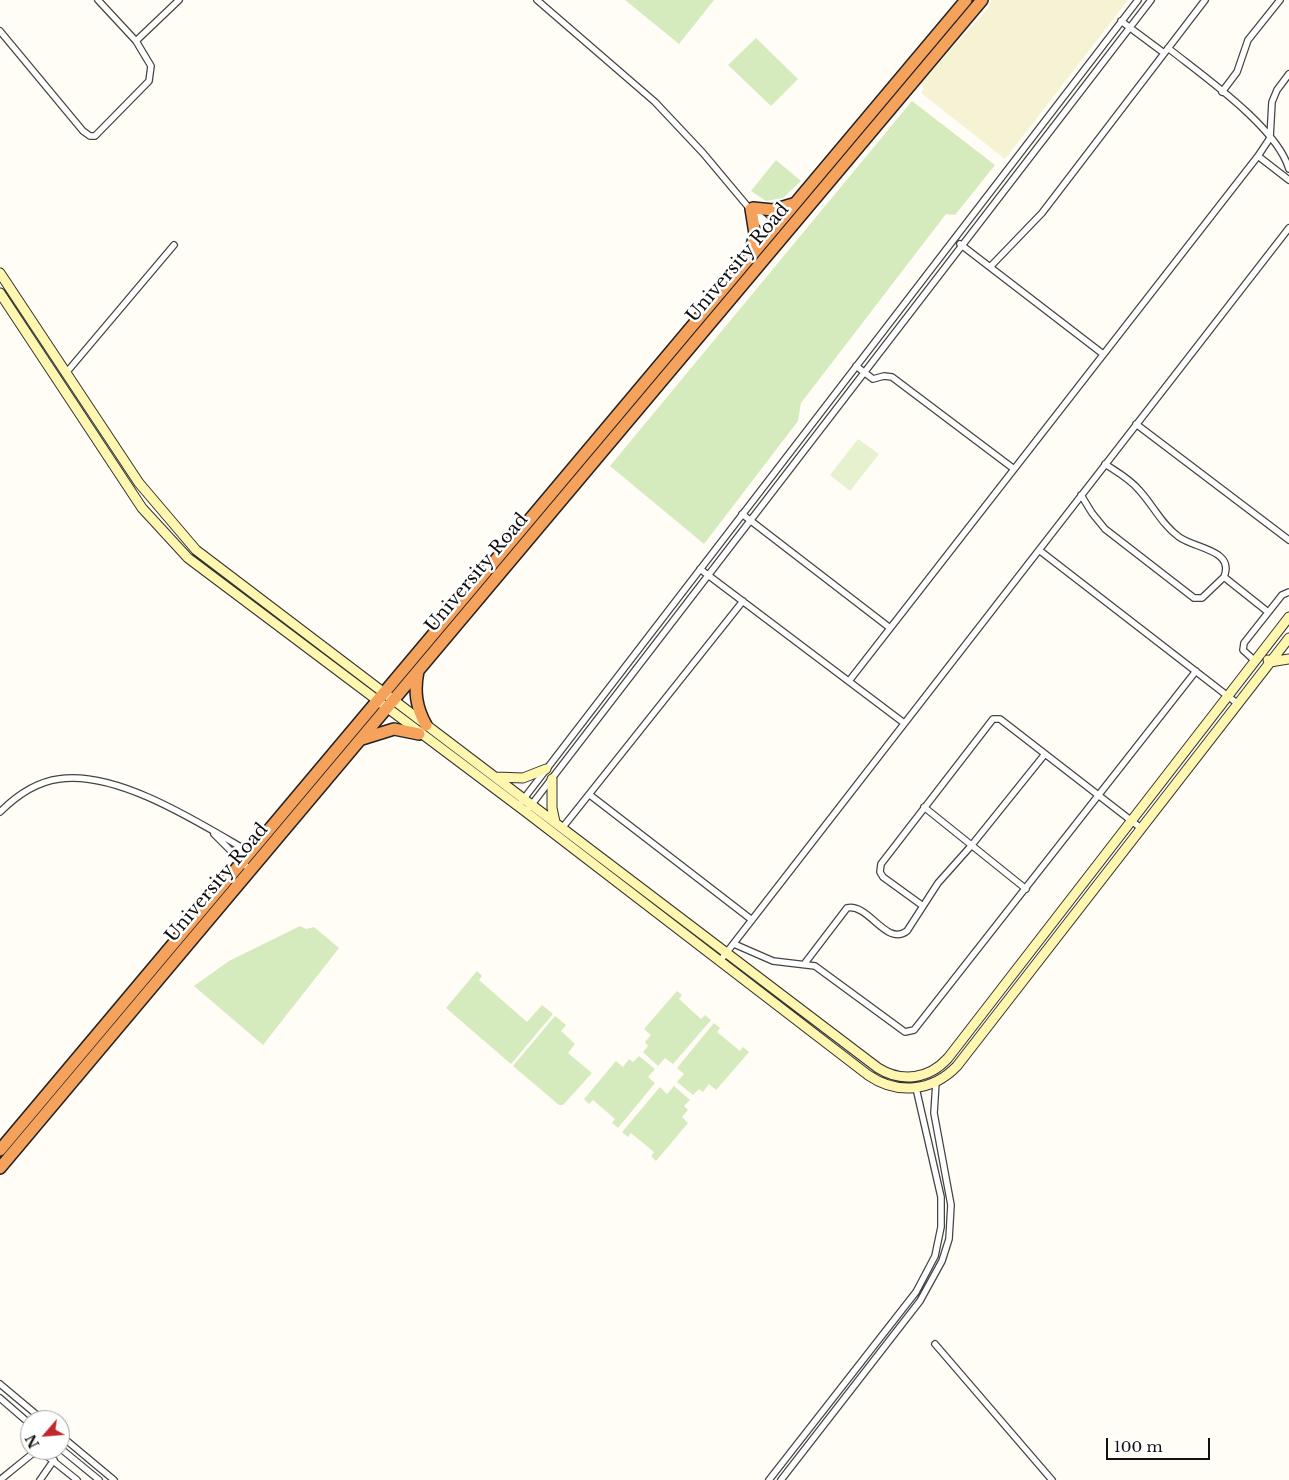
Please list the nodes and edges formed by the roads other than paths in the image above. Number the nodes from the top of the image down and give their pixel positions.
1 (98, 0) edge
2 (179, 0) edge
3 (537, 0) edge
4 (966, 0) edge
5 (982, 0) edge
6 (1138, 0) edge
7 (1151, 0) edge
8 (1205, 0) edge
9 (1280, 0) edge
10 (1121, 21) junction
11 (1130, 27) junction
12 (0, 31) edge
13 (136, 41) junction
14 (1166, 51) junction
15 (1289, 74) edge
16 (1222, 92) junction
17 (1270, 138) junction
18 (1289, 150) edge
19 (1283, 153) junction
20 (1258, 156) junction
21 (1289, 168) edge
22 (1289, 180) edge
23 (795, 204) junction
24 (750, 207) junction
25 (1289, 228) edge
26 (772, 231) junction
27 (954, 239) junction
28 (780, 240) junction
29 (174, 245) dead end
30 (962, 246) junction
31 (748, 259) junction
32 (990, 267) junction
33 (0, 273) edge
34 (0, 293) edge
35 (1103, 354) junction
36 (856, 366) junction
37 (66, 372) junction
38 (864, 373) junction
39 (1136, 424) junction
40 (606, 437) junction
41 (1105, 464) junction
42 (1014, 469) junction
43 (1082, 495) junction
44 (742, 514) junction
45 (750, 520) junction
46 (1289, 540) edge
47 (1039, 550) junction
48 (700, 569) junction
49 (708, 575) junction
50 (1224, 577) junction
51 (1289, 592) edge
52 (743, 601) junction
53 (460, 602) junction
54 (470, 609) junction
55 (1268, 612) junction
56 (1289, 617) edge
57 (890, 628) junction
58 (1289, 638) edge
59 (1257, 658) junction
60 (1289, 660) edge
61 (1270, 662) junction
62 (419, 670) junction
63 (1196, 671) junction
64 (849, 681) junction
65 (1228, 696) junction
66 (385, 701) junction
67 (1238, 704) junction
68 (904, 723) junction
69 (422, 729) junction
70 (359, 741) junction
71 (1045, 754) junction
72 (546, 769) junction
73 (496, 777) junction
74 (552, 778) junction
75 (590, 795) junction
76 (1098, 795) junction
77 (524, 798) junction
78 (532, 804) junction
79 (924, 807) junction
80 (522, 809) junction
81 (0, 812) edge
82 (1132, 821) junction
83 (559, 824) junction
84 (209, 829) junction
85 (1142, 829) junction
86 (971, 846) junction
87 (255, 856) junction
88 (246, 867) junction
89 (1026, 889) junction
90 (922, 906) junction
91 (752, 920) junction
92 (734, 944) junction
93 (726, 953) junction
94 (720, 961) junction
95 (805, 963) junction
96 (931, 1072) junction
97 (897, 1076) junction
98 (936, 1082) junction
99 (894, 1087) junction
100 (916, 1088) junction
101 (42, 1109) junction
102 (0, 1150) edge
103 (0, 1168) edge
104 (935, 1344) dead end
105 (0, 1384) edge
106 (0, 1398) edge
107 (31, 1410) edge
108 (20, 1415) edge
109 (70, 1443) edge
110 (70, 1456) edge
111 (26, 1460) edge
112 (54, 1460) joint
113 (0, 1480) edge
114 (40, 1480) edge
115 (77, 1480) edge
116 (98, 1480) edge
117 (114, 1480) edge
118 (769, 1480) edge
119 (781, 1480) edge
120 (1052, 1480) edge

1 - 13 street
2 - 13 street
3 - 24 street
4 - 23 highway, University Road
5 - 28 highway, University Road
6 - 10 street
7 - 11 street
8 - 14 street
9 - 16 street
10 - 11 street
10 - 27 street
11 - 14 street
11 - 30 street
12 - 13 street
14 - 16 street
14 - 32 street
15 - 17 street
16 - 17 street
17 - 19 street
17 - 20 street
18 - 19 street
19 - 21 street
20 - 22 street
20 - 35 street
23 - 24 highway
23 - 26 highway, University Road
24 - 26 street
24 - 31 highway
25 - 39 street
26 - 28 street
26 - 31 highway, University Road
27 - 30 street
27 - 36 street
28 - 40 highway, University Road
29 - 37 street
30 - 32 street
30 - 38 street
31 - 40 highway, University Road
32 - 35 street
33 - 37 street
34 - 66 street
35 - 42 street
36 - 38 street
36 - 44 street
37 - 66 street
38 - 42 street
38 - 45 street
39 - 41 street
39 - 46 street
40 - 53 highway, University Road
40 - 54 highway, University Road
41 - 43 street
41 - 50 street
42 - 57 street
43 - 47 street
43 - 50 street
44 - 45 street
44 - 48 street
45 - 49 street
45 - 57 street
47 - 63 street
47 - 68 street
48 - 49 street
48 - 72 street
49 - 52 street
49 - 74 street
50 - 55 street
51 - 55 street
52 - 64 street
52 - 75 street
53 - 54 highway
53 - 66 highway, University Road
54 - 62 highway, University Road
55 - 59 street
56 - 59 street
57 - 64 street
58 - 61 street
59 - 61 street
59 - 65 street
60 - 61 street
61 - 67 street
62 - 66 highway, University Road
62 - 69 highway
63 - 65 street
63 - 76 street
64 - 68 street
65 - 67 street
65 - 82 street
66 - 69 street
66 - 70 highway, University Road
66 - 87 highway, University Road
67 - 85 street
68 - 91 street
69 - 70 highway
69 - 73 street
69 - 80 street
70 - 87 highway, University Road
71 - 76 street
71 - 79 street
71 - 86 street
72 - 73 street
72 - 77 street
73 - 77 street
74 - 78 street
74 - 83 street
75 - 83 street
75 - 91 street
76 - 82 street
76 - 89 street
77 - 78 street
77 - 80 street
78 - 80 street
78 - 83 street
79 - 86 street
79 - 90 street
80 - 94 street
81 - 84 street
82 - 85 street
82 - 96 street
83 - 93 street
84 - 87 street
84 - 88 street
85 - 98 street
86 - 89 street
86 - 90 street
87 - 88 highway, University Road
88 - 101 highway, University Road
89 - 95 street
90 - 95 street
91 - 92 street
92 - 93 street
92 - 95 street
93 - 94 street
93 - 97 street
94 - 99 street
96 - 97 street
96 - 98 street
97 - 99 street
98 - 100 street
98 - 119 street
99 - 100 street
100 - 118 street
101 - 102 highway, University Road
101 - 103 highway, University Road
104 - 120 street
105 - 107 street
106 - 108 street
109 - 117 street
110 - 116 street
111 - 113 street
112 - 114 street
112 - 115 street

